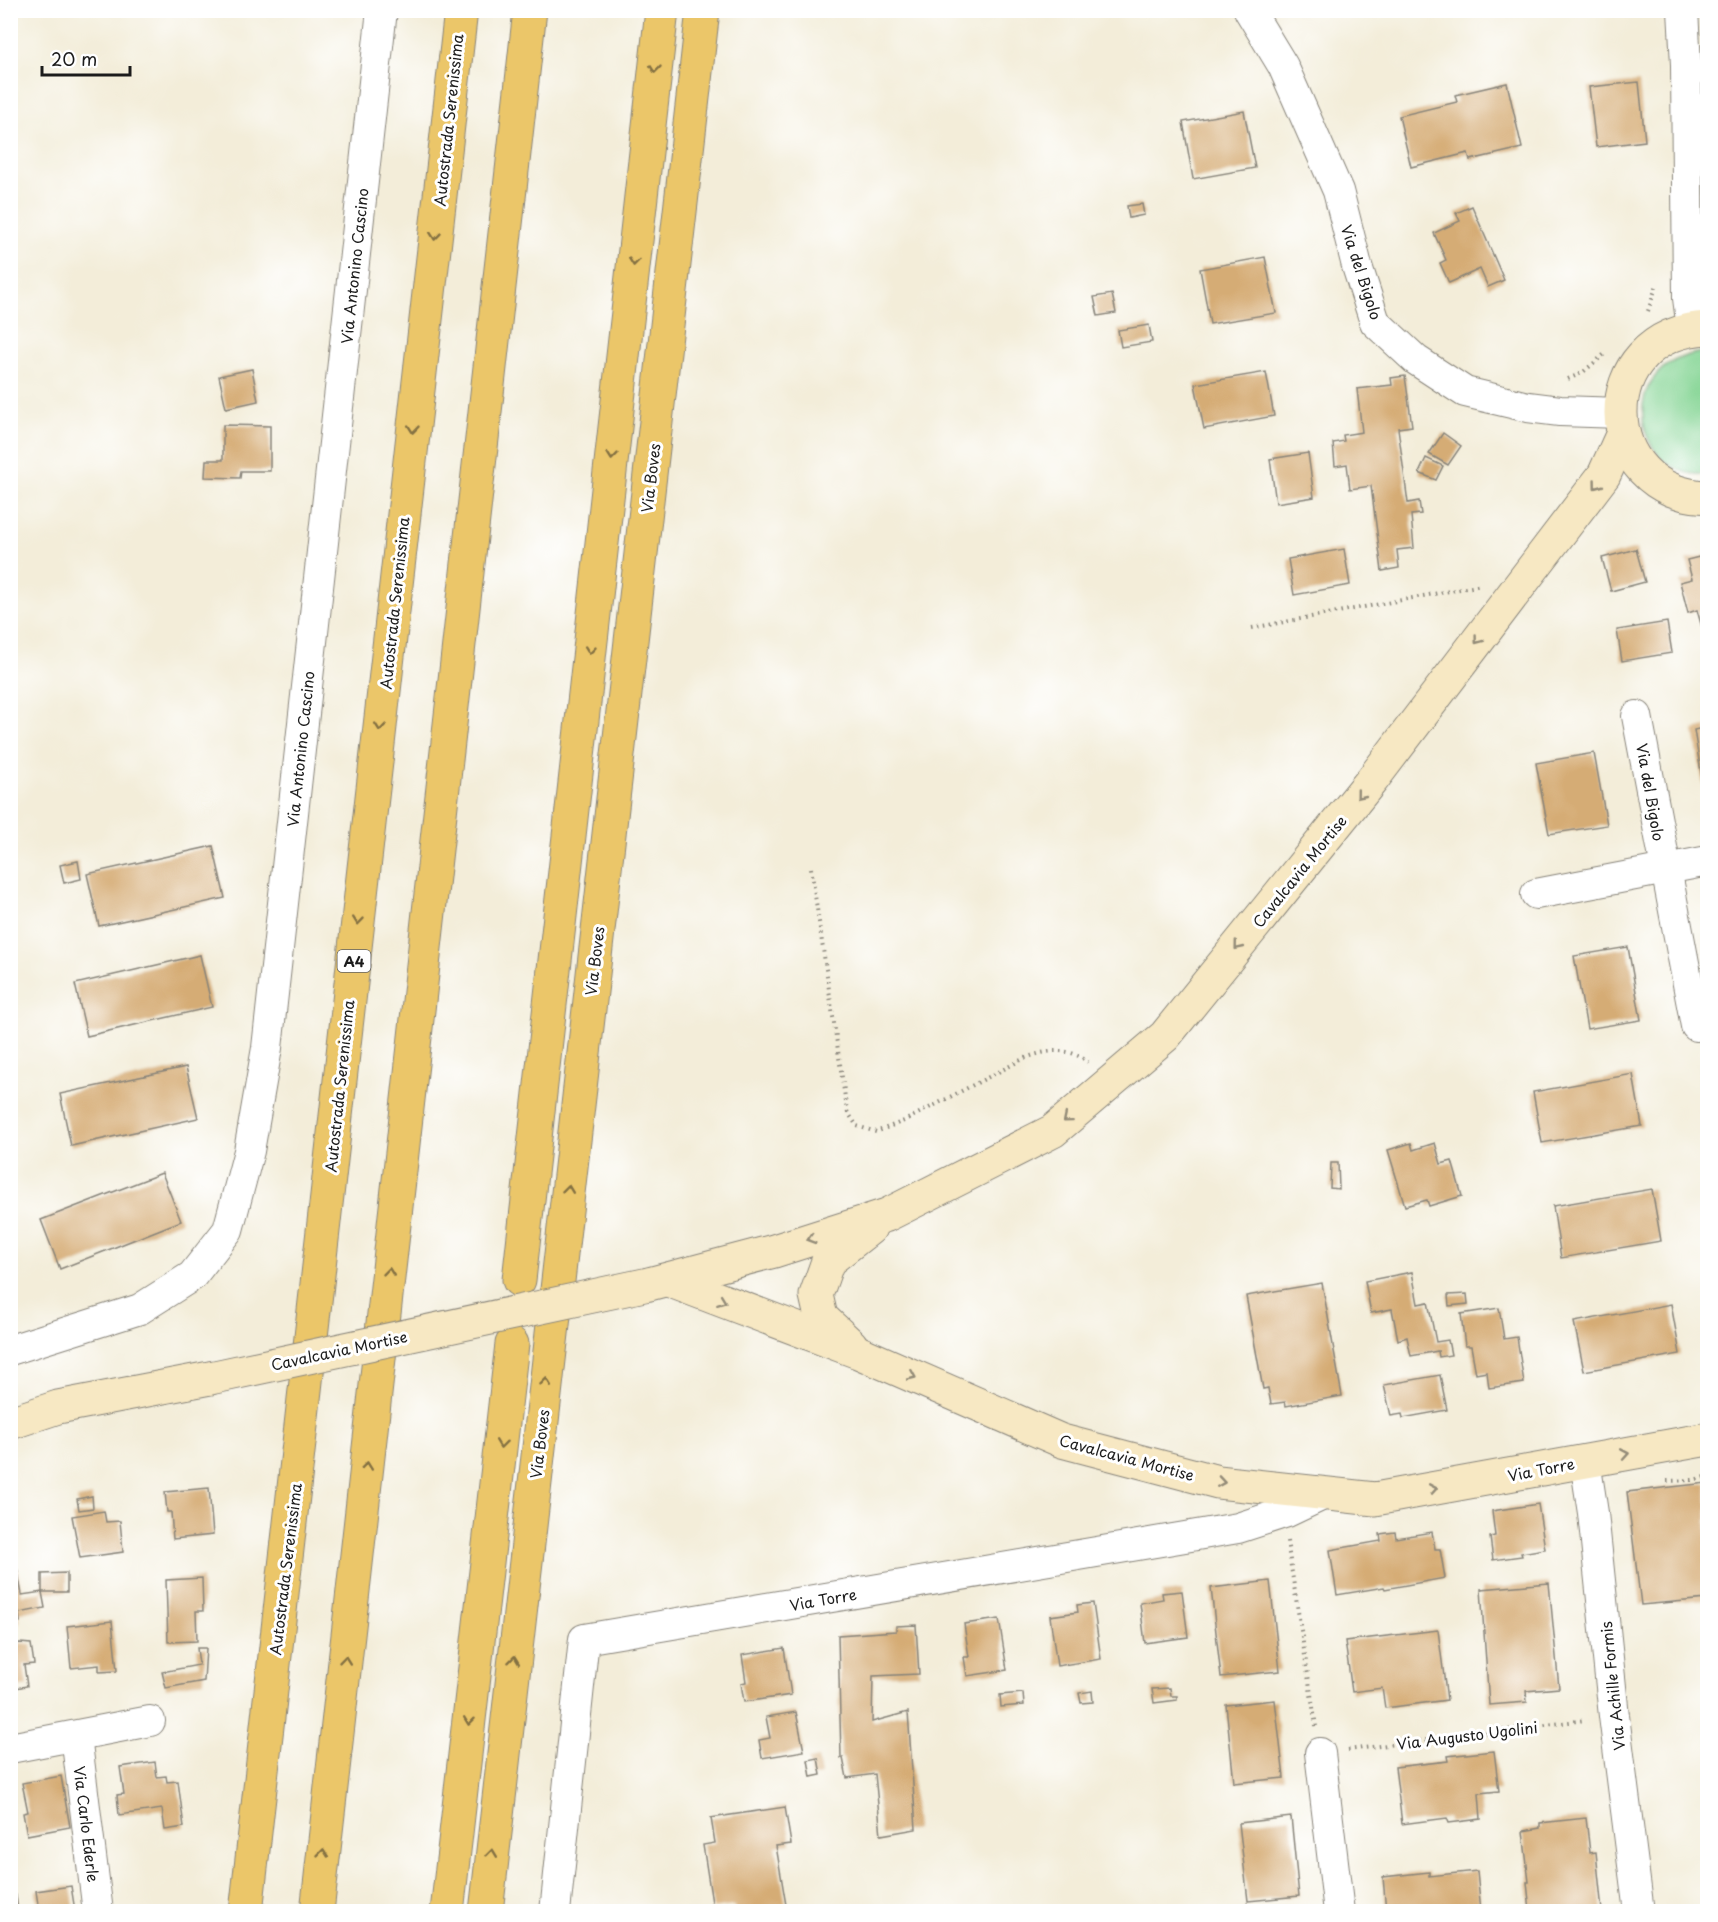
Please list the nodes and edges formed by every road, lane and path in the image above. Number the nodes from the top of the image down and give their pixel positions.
1 (382, 10) edge
2 (460, 10) edge
3 (530, 10) edge
4 (662, 10) edge
5 (703, 10) edge
6 (1249, 10) edge
7 (1683, 10) edge
8 (1700, 328) edge
9 (1622, 423) junction
10 (1707, 497) edge
11 (1527, 577) junction
12 (1252, 628) dead end
13 (1637, 716) dead end
14 (1707, 861) edge
15 (811, 868) dead end
16 (1665, 868) junction
17 (1536, 894) dead end
18 (1696, 1026) dead end
19 (1112, 1082) junction
20 (887, 1215) junction
21 (519, 1280) dead end
22 (659, 1282) junction
23 (512, 1344) dead end
24 (10, 1350) edge
25 (858, 1352) junction
26 (10, 1423) edge
27 (1707, 1439) edge
28 (1585, 1461) junction
29 (1707, 1476) edge
30 (1660, 1481) dead end
31 (1326, 1494) junction
32 (1375, 1499) joint
33 (1285, 1538) dead end
34 (1614, 1716) junction
35 (150, 1721) dead end
36 (76, 1736) junction
37 (10, 1749) edge
38 (1320, 1753) junction
39 (99, 1911) edge
40 (246, 1911) edge
41 (317, 1911) edge
42 (447, 1911) edge
43 (486, 1911) edge
44 (555, 1911) edge
45 (1339, 1911) edge
46 (1639, 1911) edge

1 - 24 street, Via Antonino Cascino
2 -> 40 highway, Autostrada Serenissima / A4
41 -> 3 highway
4 -> 21 highway
43 -> 5 highway, Via Boves
6 - 9 street, Via del Bigolo
7 - 8 street
8 - 9 street
9 - 10 street
9 -> 11 street, Cavalcavia Mortise
11 - 12 path
11 -> 19 street, Cavalcavia Mortise
13 - 16 street, Via del Bigolo
14 - 16 street
15 - 19 path
16 - 17 street
16 - 18 street, Via del Bigolo
19 -> 20 street, Cavalcavia Mortise
20 -> 22 street, Cavalcavia Mortise
20 - 25 street, Cavalcavia Mortise
22 -> 25 street, Cavalcavia Mortise
22 - 26 street, Cavalcavia Mortise, bridge
23 -> 42 highway
25 -> 31 street, Cavalcavia Mortise
28 -> 27 street, Via Torre
32 -> 28 street, Via Torre
28 - 34 street, Via Achille Formis
29 - 30 path
31 - 32 street, Cavalcavia Mortise
31 - 44 street, Via Torre
33 - 38 path
34 - 38 path, Via Augusto Ugolini
34 - 46 street, Via Achille Formis
35 - 36 street
36 - 37 street
36 - 39 street, Via Carlo Ederle
38 - 45 street

